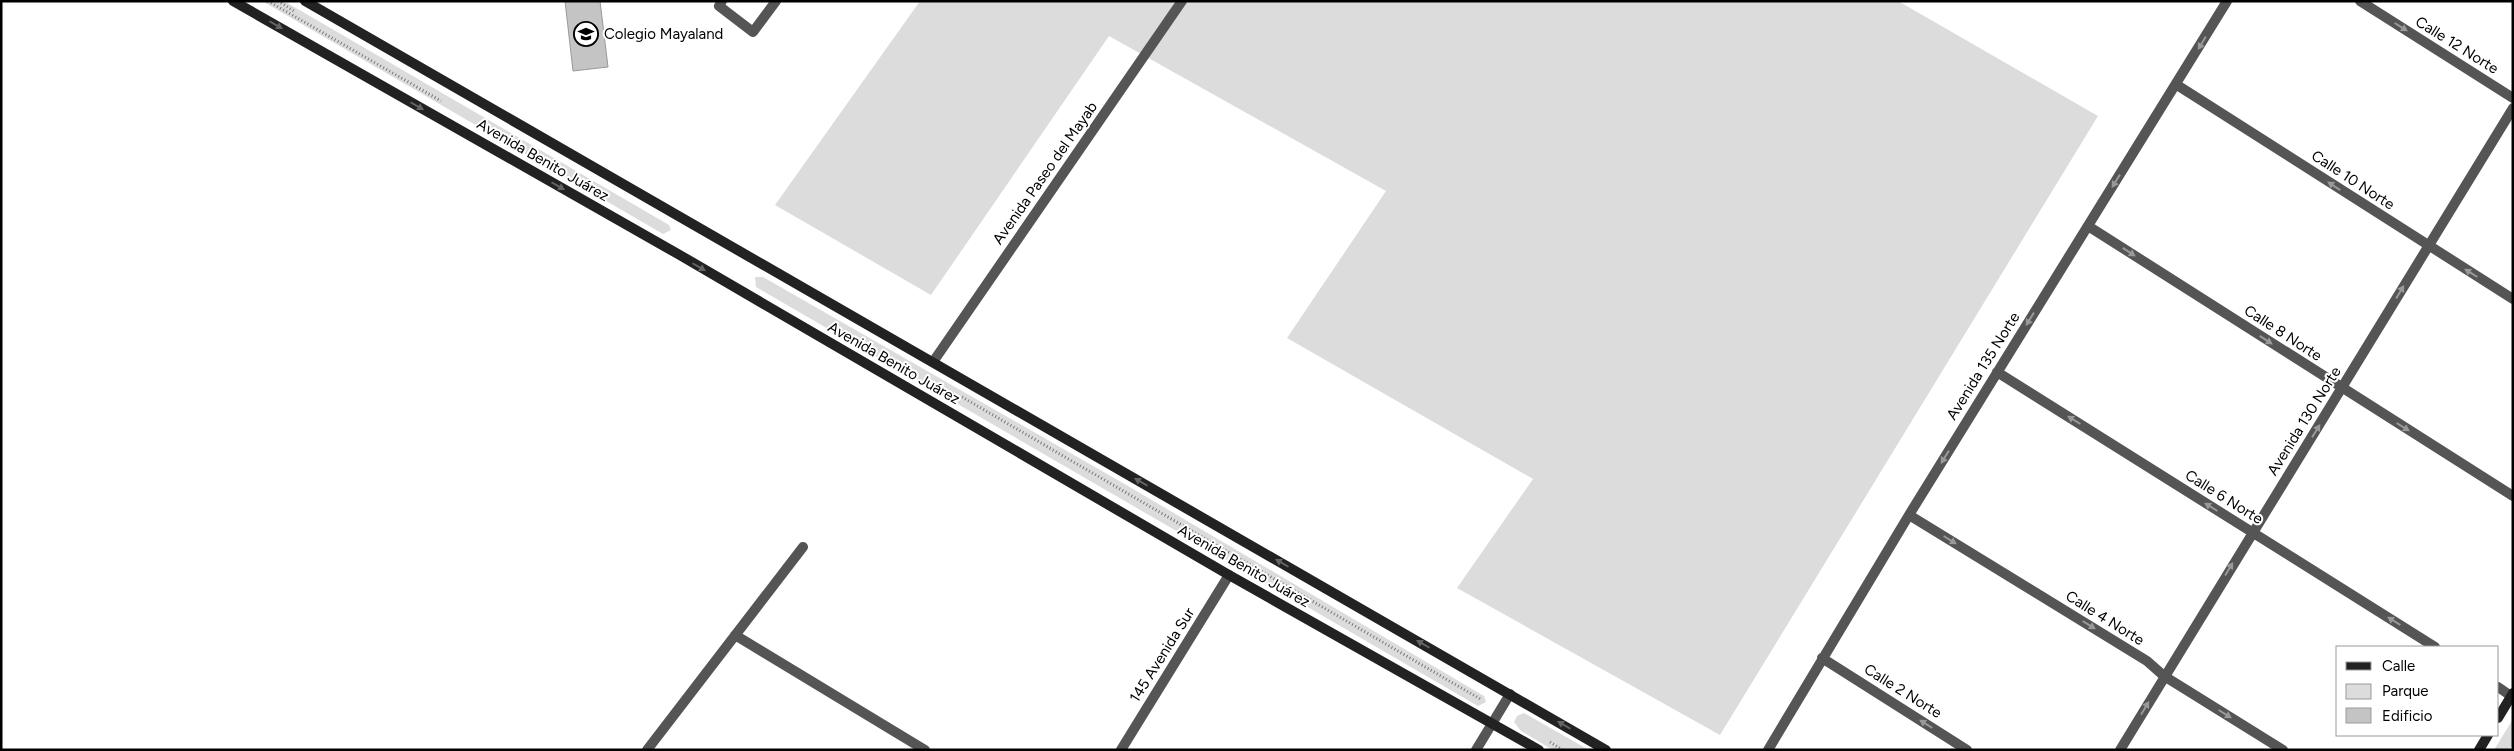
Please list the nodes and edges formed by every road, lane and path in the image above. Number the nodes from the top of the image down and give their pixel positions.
1 (234, 1) edge
2 (278, 1) edge
3 (304, 1) edge
4 (722, 1) edge
5 (776, 1) edge
6 (1182, 1) edge
7 (2227, 1) edge
8 (2360, 1) edge
9 (2177, 85) junction
10 (2513, 98) edge
11 (449, 100) dead end
12 (2513, 108) edge
13 (2088, 226) junction
14 (2427, 246) junction
15 (2513, 299) edge
16 (933, 362) junction
17 (1997, 372) junction
18 (2342, 389) junction
19 (961, 397) dead end
20 (2513, 496) edge
21 (1909, 515) junction
22 (2252, 532) junction
23 (803, 547) dead end
24 (1229, 575) junction
25 (735, 635) junction
26 (2433, 646) edge
27 (1822, 658) junction
28 (2164, 676) junction
29 (2499, 688) edge
30 (1510, 694) junction
31 (2512, 694) edge
32 (1501, 710) junction
33 (2499, 716) edge
34 (1492, 723) junction
35 (2487, 736) edge
36 (647, 750) edge
37 (925, 750) edge
38 (1121, 750) edge
39 (1476, 750) edge
40 (1539, 750) edge
41 (1606, 750) edge
42 (1768, 750) edge
43 (1968, 750) edge
44 (2120, 750) edge
45 (2283, 750) edge
46 (2479, 750) edge

1 -> 24 main road, Avenida Benito Juárez
2 - 11 path
3 - 16 main road, Avenida Benito Juárez
4 - 5 street
6 - 16 street, Avenida Paseo del Mayab
7 -> 9 street, Avenida 135 Norte
8 -> 10 street, Calle 12 Norte
9 -> 13 street, Avenida 135 Norte
14 -> 9 street, Calle 10 Norte
12 - 14 street, Avenida 130 Norte
13 -> 17 street, Avenida 135 Norte
13 -> 18 street, Calle 8 Norte
15 -> 14 street, Calle 10 Norte
18 -> 14 street, Avenida 130 Norte
30 -> 16 main road, Avenida Benito Juárez
17 -> 21 street, Avenida 135 Norte
22 -> 17 street, Calle 6 Norte
18 -> 20 street, Calle 8 Norte
22 -> 18 street, Avenida 130 Norte
19 - 32 path
21 - 27 street, Avenida 135 Norte
21 -> 28 street, Calle 4 Norte
26 -> 22 street, Calle 6 Norte
28 -> 22 street, Avenida 130 Norte
23 - 25 street
24 - 34 main road, Avenida Benito Juárez
24 - 38 street, 145 Avenida Sur
25 - 36 street
25 - 37 street
27 - 42 street, Avenida 135 Norte
43 -> 27 street, Calle 2 Norte
44 -> 28 street, Avenida 130 Norte
28 -> 45 street, Calle 4 Norte
29 - 31 street
30 - 32 street
41 -> 30 main road, Avenida Benito Juárez
31 - 33 main road
32 - 34 street
34 - 39 street
34 - 40 main road, Avenida Benito Juárez
35 - 46 main road

